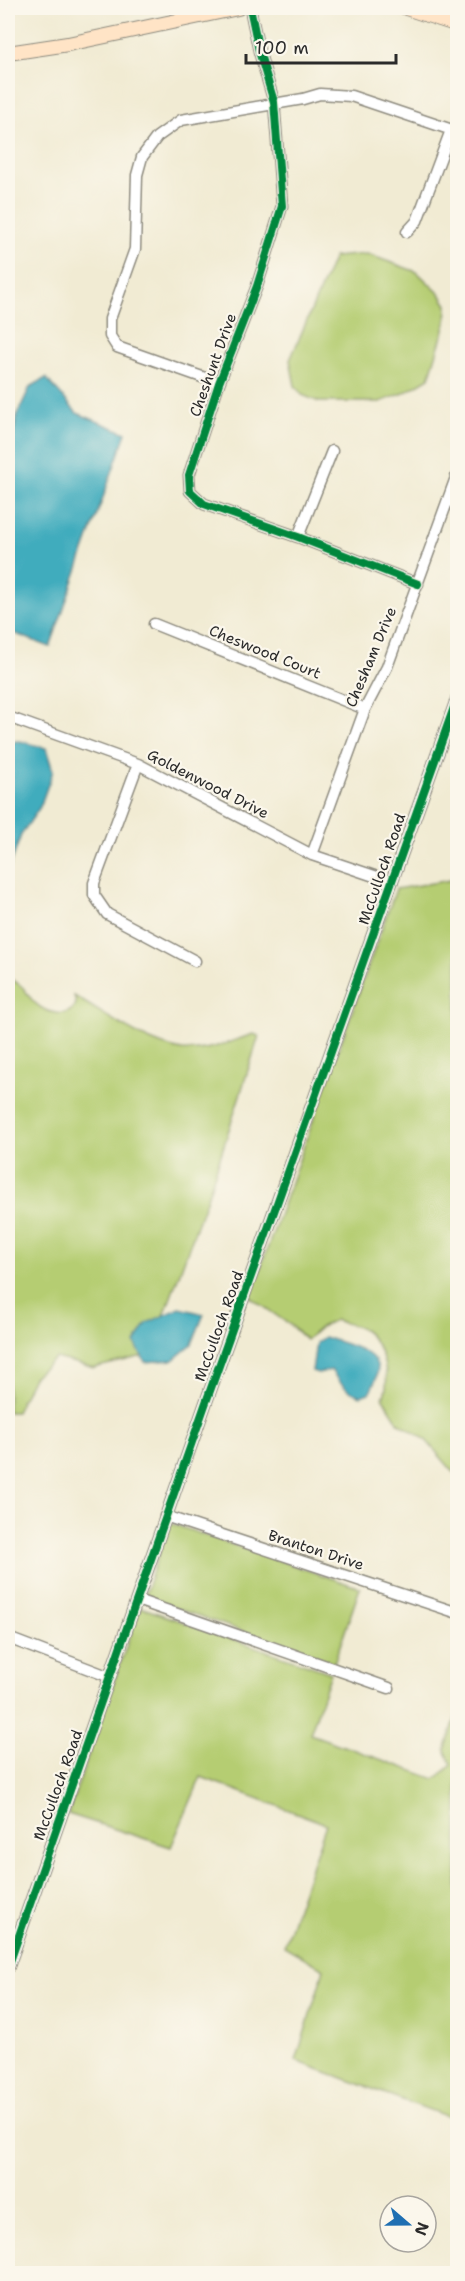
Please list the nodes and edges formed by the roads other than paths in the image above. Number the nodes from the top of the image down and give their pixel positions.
1 (238, 8) edge
2 (250, 8) edge
3 (406, 8) edge
4 (458, 25) edge
5 (8, 53) edge
6 (274, 102) junction
7 (454, 131) edge
8 (407, 232) dead end
9 (219, 384) junction
10 (332, 451) dead end
11 (458, 472) edge
12 (298, 537) junction
13 (418, 584) junction
14 (154, 624) dead end
15 (458, 696) edge
16 (365, 709) junction
17 (8, 717) edge
18 (138, 764) junction
19 (312, 855) junction
20 (392, 882) junction
21 (195, 961) dead end
22 (165, 1516) junction
23 (136, 1600) junction
24 (458, 1613) edge
25 (8, 1638) edge
26 (110, 1677) junction
27 (389, 1688) dead end
28 (8, 1967) edge

1 - 5 main road
2 - 6 street, Cheshunt Drive
3 - 4 main road
6 - 7 street
6 - 9 street, Cheshunt Drive
6 - 9 street
7 - 8 street
9 - 12 street, Cheshunt Drive
10 - 12 street
11 - 13 street, Chesham Drive
12 - 13 street, Cheshunt Drive
13 - 16 street, Chesham Drive
14 - 16 street, Cheswood Court
15 - 20 street, McCulloch Road
16 - 19 street, Chesham Drive
17 - 18 street, Goldenwood Drive
18 - 19 street, Goldenwood Drive
18 - 21 street
19 - 20 street, Goldenwood Drive
20 - 22 street, McCulloch Road
22 - 23 street, McCulloch Road
22 - 24 street, Branton Drive
23 - 26 street, McCulloch Road
23 - 27 street
25 - 26 street
26 - 28 street, McCulloch Road

